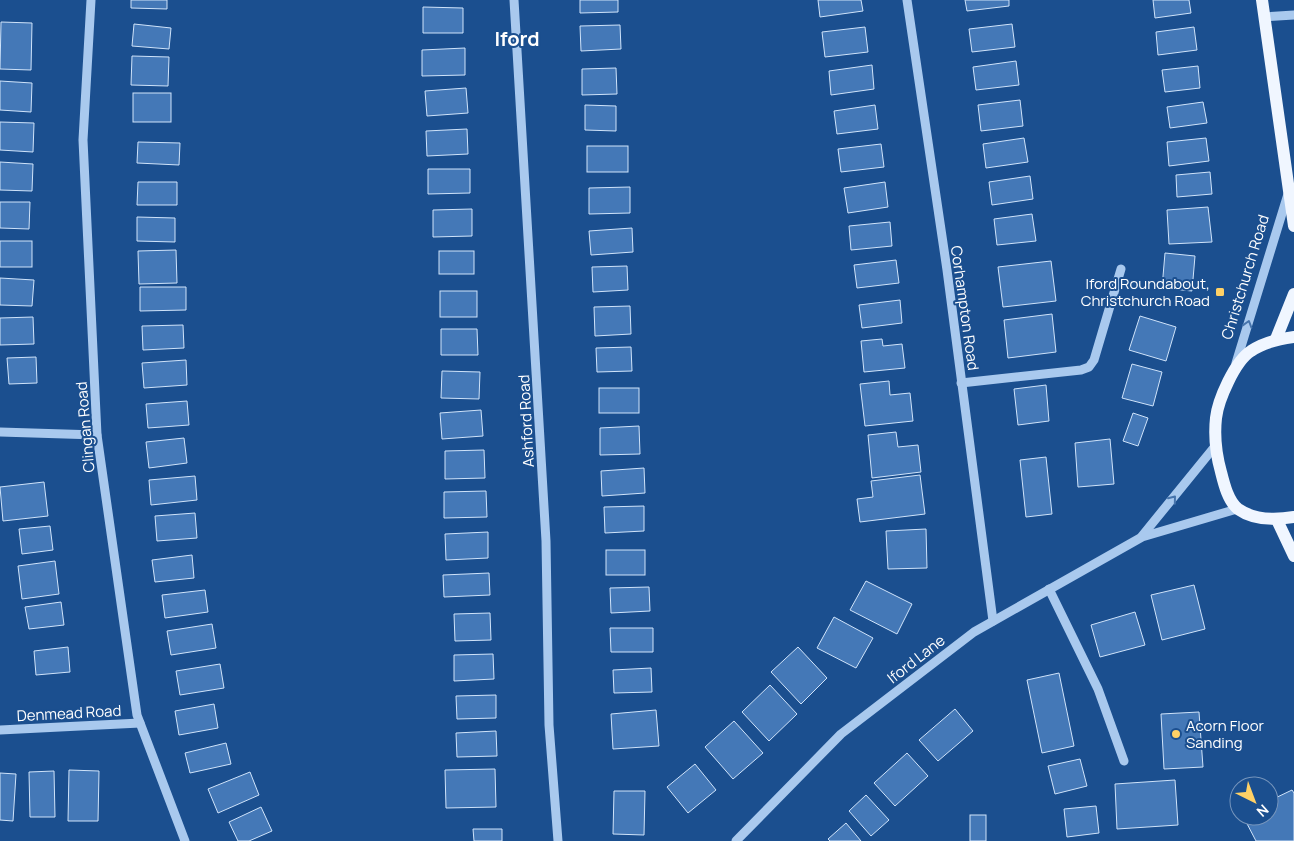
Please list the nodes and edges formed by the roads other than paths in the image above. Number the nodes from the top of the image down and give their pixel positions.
1 (91, 0) edge
2 (514, 0) edge
3 (907, 0) edge
4 (1262, 0) edge
5 (1294, 15) edge
6 (1264, 17) junction
7 (1288, 193) junction
8 (1294, 226) edge
9 (1121, 269) dead end
10 (1294, 294) edge
11 (1294, 338) edge
12 (1276, 339) junction
13 (1234, 370) junction
14 (961, 383) junction
15 (0, 432) edge
16 (97, 435) junction
17 (1216, 445) junction
18 (1238, 509) junction
19 (1294, 517) edge
20 (1277, 520) junction
21 (1142, 537) junction
22 (1294, 556) edge
23 (1049, 589) junction
24 (993, 621) junction
25 (140, 723) junction
26 (0, 730) edge
27 (1124, 760) dead end
28 (184, 841) edge
29 (558, 841) edge
30 (736, 841) edge

1 - 16 street, Clingan Road
2 - 29 street, Ashford Road
3 - 14 street, Corhampton Road
4 - 6 main road, Christchurch Road
5 - 6 street
6 - 7 main road, Christchurch Road
7 - 8 main road, Christchurch Road
13 -> 7 street, Christchurch Road
9 - 14 street
10 - 12 main road
11 - 12 main road
12 - 13 main road
13 - 17 main road
14 - 24 street, Corhampton Road
15 - 16 street
16 - 25 street, Clingan Road
17 - 18 main road
21 -> 17 street, Iford Lane
18 - 20 main road
18 - 21 street, Iford Lane
19 - 20 main road
20 - 22 main road
21 - 23 street, Iford Lane
23 - 24 street, Iford Lane
23 - 27 street
24 - 30 street, Iford Lane
25 - 26 street, Denmead Road
25 - 28 street, Clingan Road

